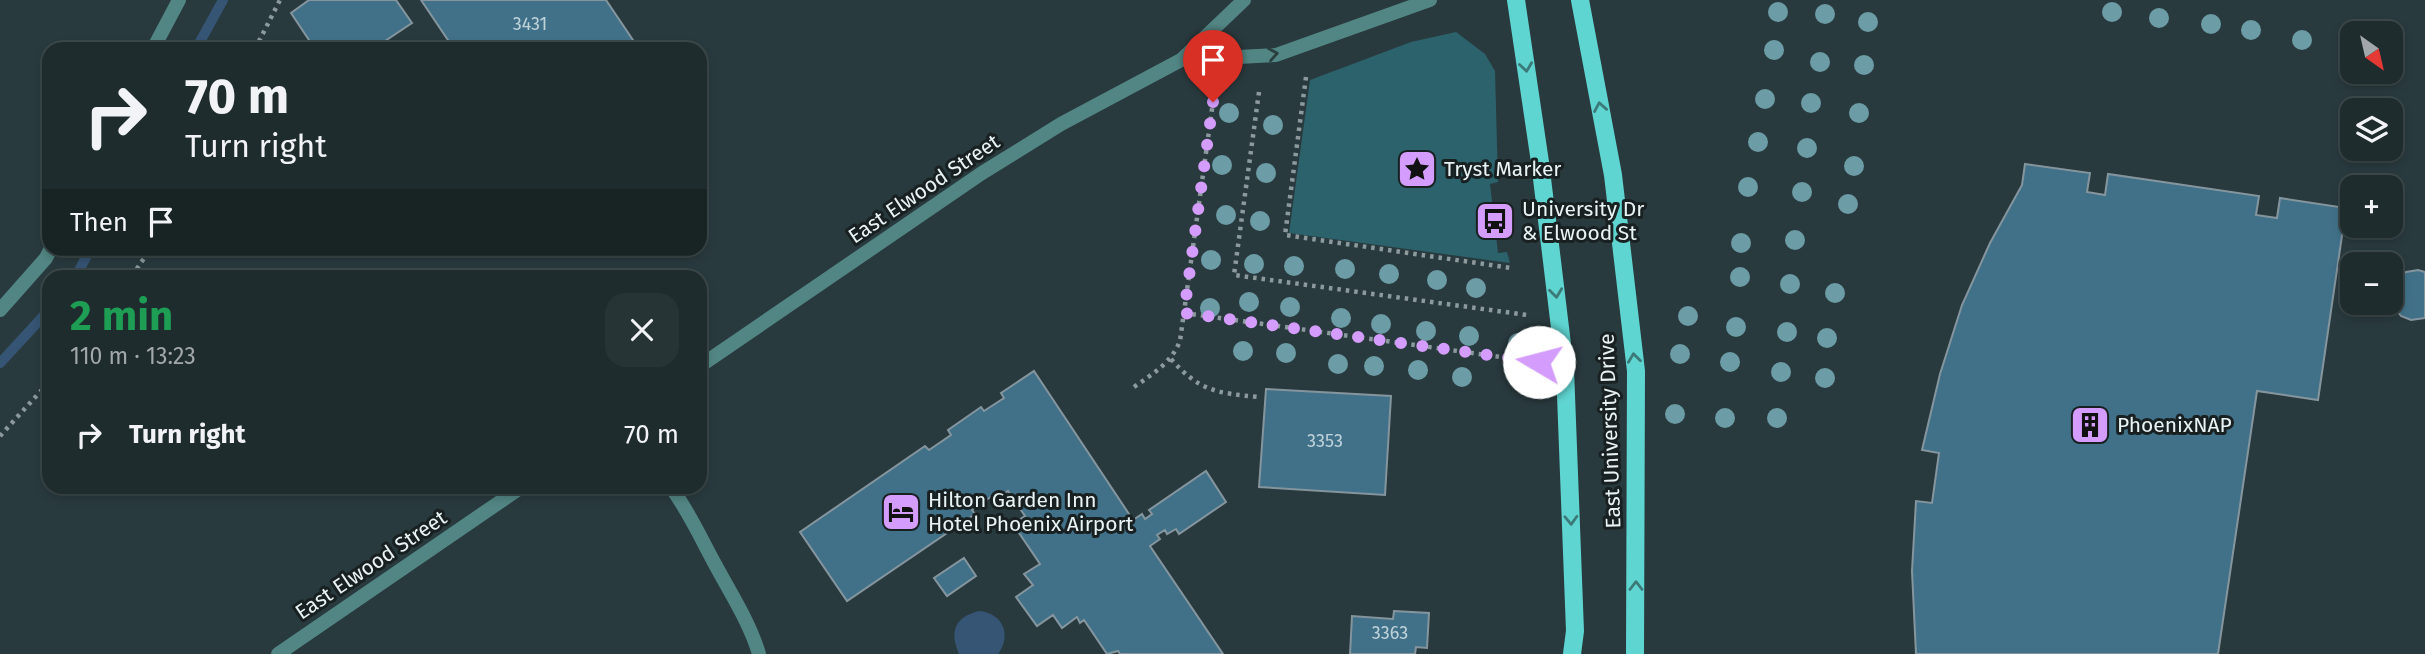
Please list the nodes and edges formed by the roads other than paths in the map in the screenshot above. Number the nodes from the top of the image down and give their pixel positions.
1 (179, 0) edge
2 (1244, 0) edge
3 (1430, 0) edge
4 (1516, 0) edge
5 (1580, 0) edge
6 (157, 42) edge
7 (1181, 60) junction
8 (47, 256) edge
9 (0, 310) edge
10 (707, 361) edge
11 (511, 494) edge
12 (676, 494) edge
13 (278, 654) edge
14 (759, 654) edge
15 (1572, 654) edge
16 (1635, 654) edge

1 - 6 street
2 - 7 street, East Elwood Street
7 -> 3 street, East Elwood Street
4 -> 15 main road, East University Drive
16 -> 5 main road, East University Drive
7 - 10 street, East Elwood Street
8 - 9 street
11 - 13 street, East Elwood Street
12 - 14 street

